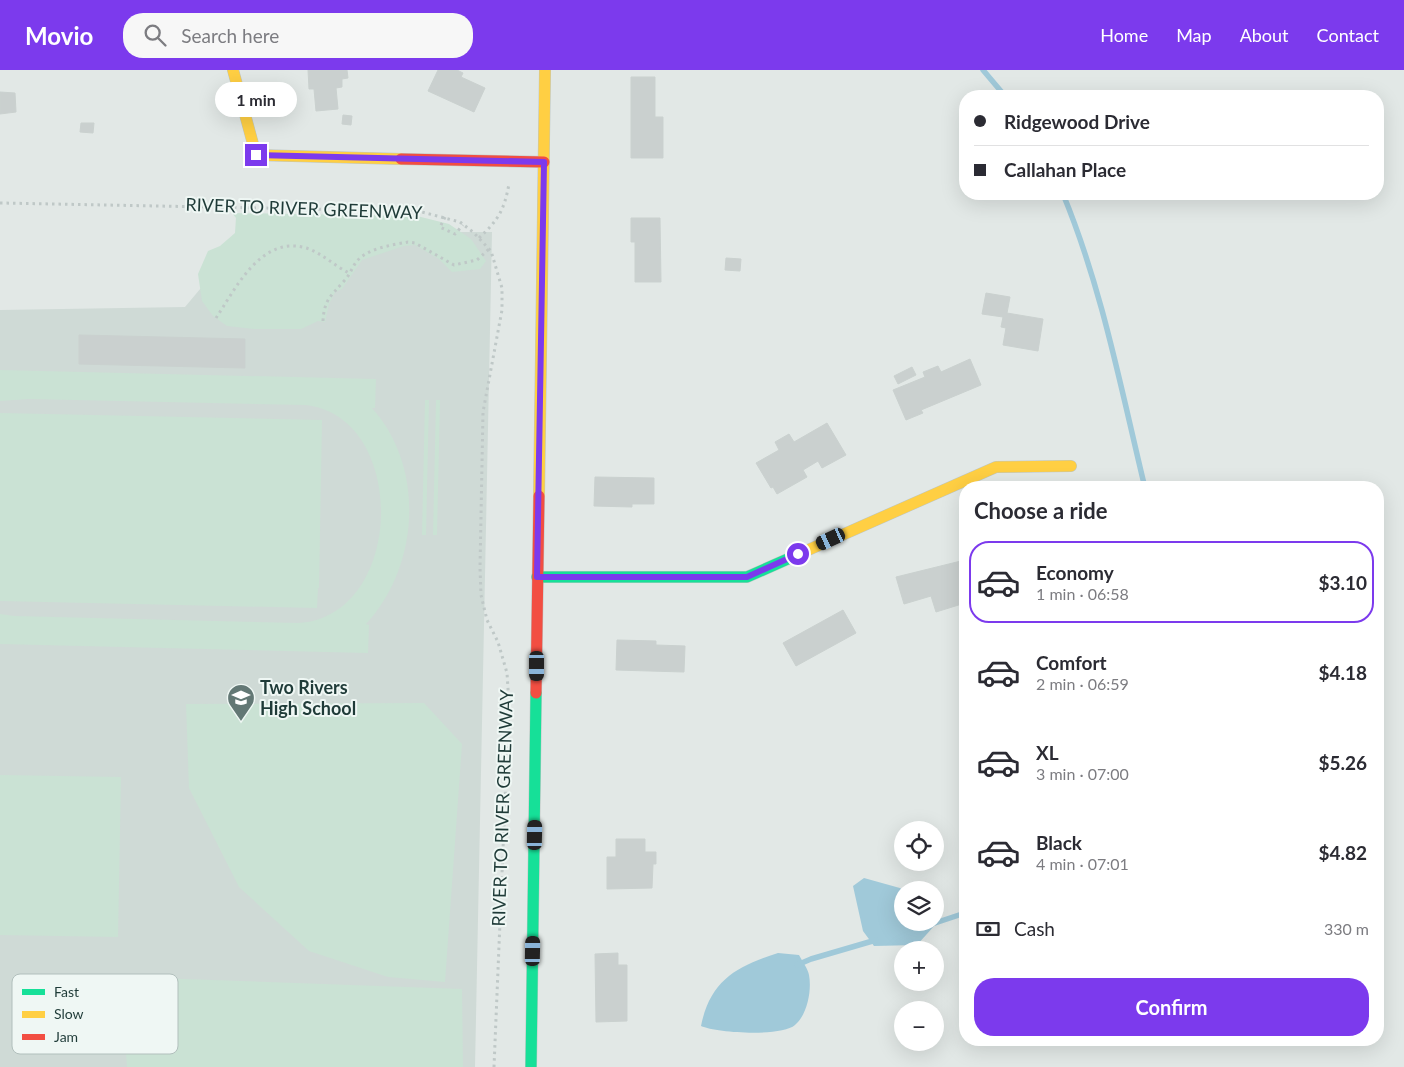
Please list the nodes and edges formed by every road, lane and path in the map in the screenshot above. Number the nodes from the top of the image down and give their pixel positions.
1 (233, 70) edge
2 (545, 70) edge
3 (544, 162) junction
4 (510, 177) dead end
5 (0, 203) edge
6 (445, 217) junction
7 (464, 225) junction
8 (479, 238) junction
9 (489, 249) junction
10 (349, 273) junction
11 (216, 318) dead end
12 (324, 321) dead end
13 (1071, 466) dead end
14 (964, 481) edge
15 (959, 483) edge
16 (537, 577) junction
17 (494, 1067) edge
18 (531, 1067) edge

1 - 3 street
2 - 3 street
3 - 16 street
4 - 8 path
5 - 6 path, RIVER TO RIVER GREENWAY
6 - 7 path, RIVER TO RIVER GREENWAY
6 - 7 path
7 - 8 path, RIVER TO RIVER GREENWAY
8 - 9 path, RIVER TO RIVER GREENWAY
9 - 10 path
9 - 17 path, RIVER TO RIVER GREENWAY
10 - 11 path
10 - 12 path
13 - 14 street
15 - 16 street
16 - 18 street

